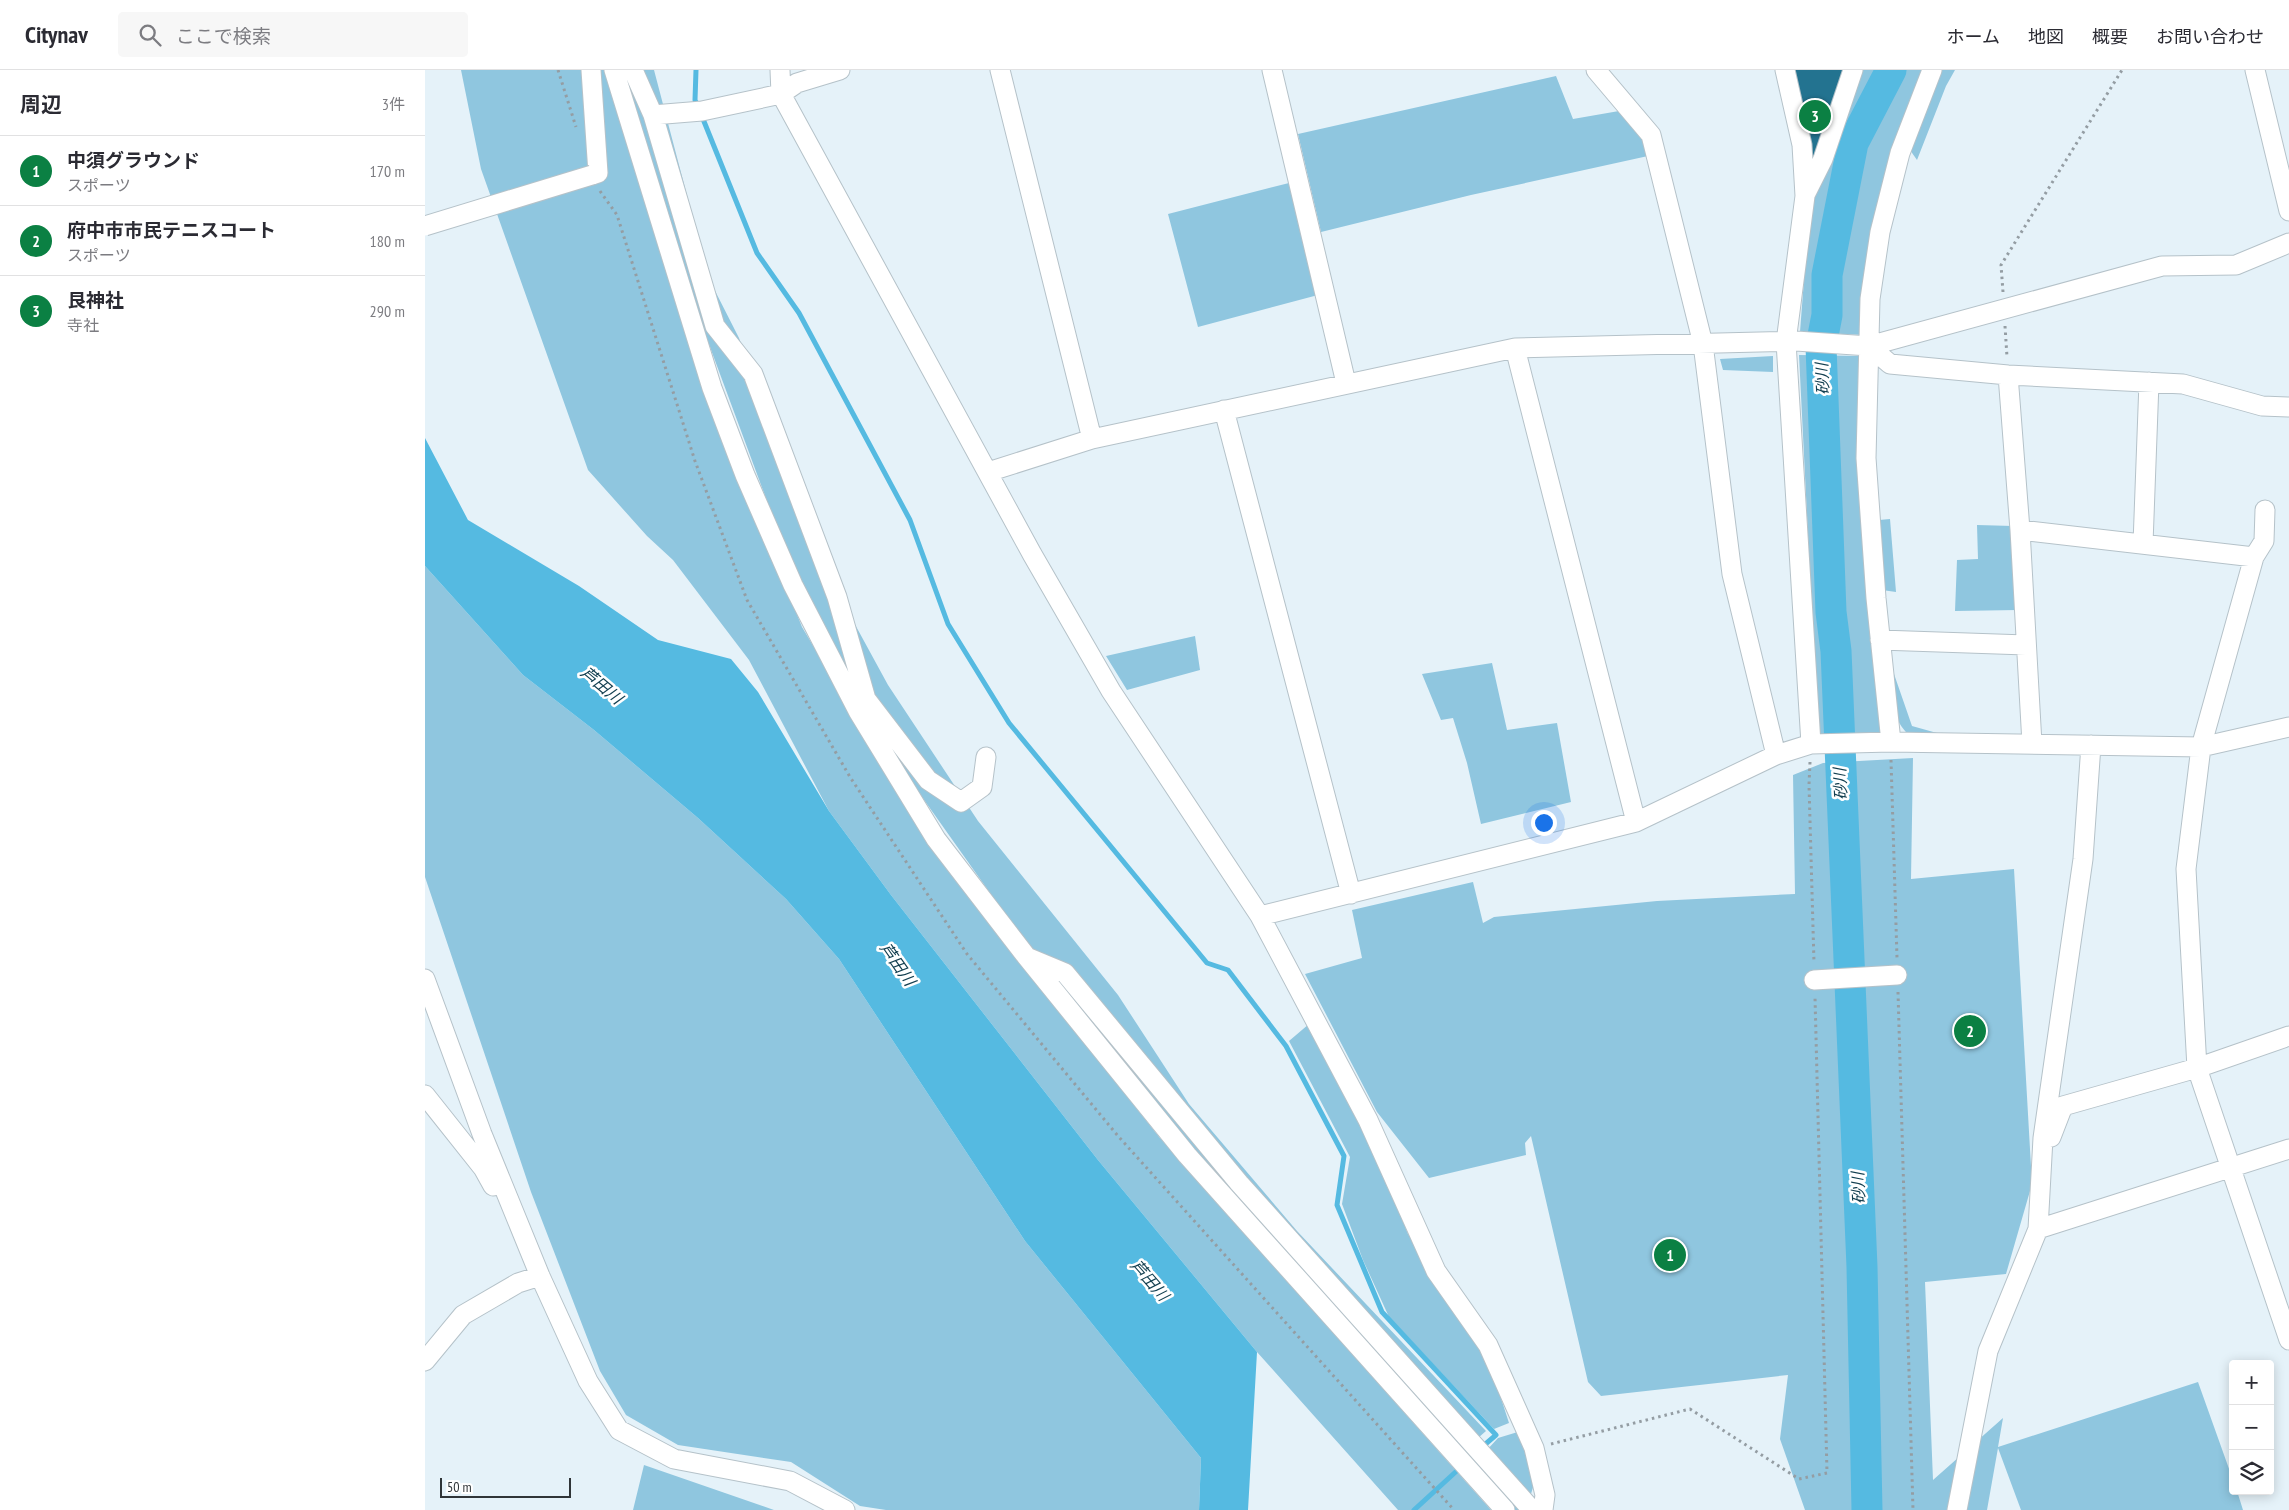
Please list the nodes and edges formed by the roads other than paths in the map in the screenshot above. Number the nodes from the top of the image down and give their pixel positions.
1 (591, 70) edge
2 (614, 70) edge
3 (633, 70) edge
4 (780, 70) edge
5 (840, 70) edge
6 (1000, 70) edge
7 (1272, 70) edge
8 (1596, 70) edge
9 (1785, 70) edge
10 (1853, 70) edge
11 (1932, 70) edge
12 (2255, 70) edge
13 (781, 94) junction
14 (653, 115) junction
15 (1805, 196) junction
16 (2289, 211) edge
17 (425, 226) edge
18 (2289, 243) edge
19 (1791, 342) junction
20 (1703, 344) junction
21 (1869, 346) junction
22 (1515, 348) junction
23 (2008, 375) junction
24 (2149, 382) junction
25 (1346, 383) junction
26 (2289, 407) edge
27 (1224, 410) junction
28 (1092, 439) junction
29 (988, 472) junction
30 (2265, 510) dead end
31 (2020, 530) junction
32 (2143, 544) junction
33 (2254, 557) junction
34 (1880, 640) junction
35 (2026, 645) junction
36 (862, 705) junction
37 (2289, 728) edge
38 (1891, 742) junction
39 (1811, 744) junction
40 (2032, 744) junction
41 (2091, 745) junction
42 (2201, 747) junction
43 (1776, 755) junction
44 (986, 756) dead end
45 (1636, 822) junction
46 (1351, 894) junction
47 (1260, 916) junction
48 (1026, 956) junction
49 (1897, 975) road end
50 (425, 979) edge
51 (1814, 980) road end
52 (2289, 1036) edge
53 (2197, 1068) junction
54 (425, 1095) edge
55 (2043, 1138) junction
56 (2289, 1149) edge
57 (2231, 1167) junction
58 (508, 1196) junction
59 (2038, 1229) junction
60 (540, 1276) junction
61 (2289, 1340) edge
62 (425, 1361) edge
63 (845, 1510) edge
64 (1505, 1510) edge
65 (1532, 1510) edge
66 (1543, 1510) edge
67 (1957, 1510) edge

1 - 17 street, bridge
2 - 36 street
3 - 14 street
4 - 13 street
5 - 13 street
6 - 28 street
7 - 25 street
8 - 20 street
9 - 15 street
10 - 15 street
11 - 21 street
12 - 16 street
13 - 14 street
13 - 29 street
14 - 36 street
15 - 19 street
18 - 21 street
19 - 20 street
19 - 21 street
19 - 39 street
20 - 22 street
20 - 43 street
21 - 23 street
21 - 34 street
22 - 25 street
22 - 45 street
23 - 24 street
23 - 31 street
24 - 26 street
24 - 32 street
25 - 27 street
27 - 28 street
27 - 46 street
28 - 29 street
29 - 47 street
30 - 33 street
31 - 32 street
31 - 35 street
32 - 33 street
33 - 42 street
34 - 35 street
34 - 38 street
35 - 40 street
36 - 44 street
36 - 48 street
37 - 42 street
38 - 39 street
38 - 40 street
39 - 43 street
40 - 41 street
41 - 42 street
41 - 55 street
42 - 53 street
43 - 45 street
45 - 46 street
46 - 47 street
47 - 66 street
48 - 64 street
48 - 65 street
49 - 51 street
50 - 58 street
52 - 53 street
53 - 55 street
53 - 57 street
54 - 58 street
55 - 59 street
56 - 57 street
57 - 59 street
57 - 61 street
58 - 60 street
59 - 67 street
60 - 62 street
60 - 63 street

